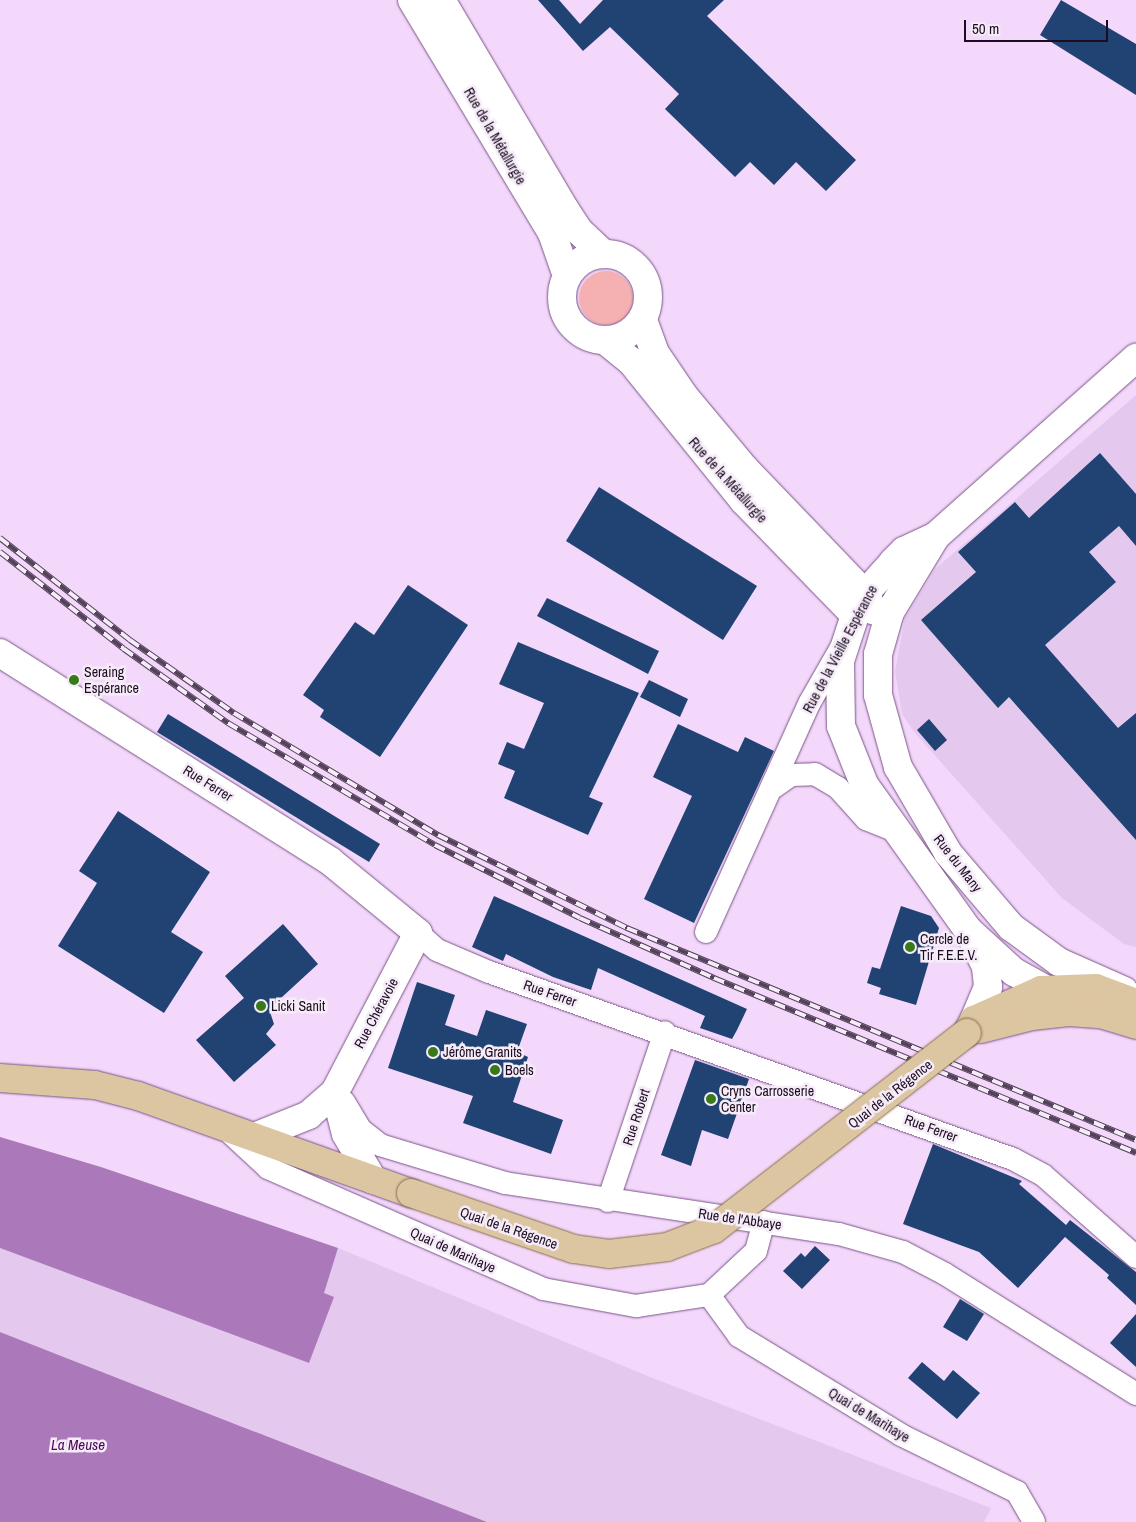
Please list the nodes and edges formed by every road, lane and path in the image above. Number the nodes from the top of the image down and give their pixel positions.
1 (412, 0) edge
2 (441, 0) edge
3 (604, 254) junction
4 (567, 276) junction
5 (643, 320) junction
6 (606, 341) junction
7 (1136, 358) edge
8 (936, 536) junction
9 (861, 605) junction
10 (844, 644) junction
11 (0, 653) edge
12 (878, 654) junction
13 (774, 787) junction
14 (898, 832) junction
15 (968, 930) junction
16 (706, 932) dead end
17 (418, 933) junction
18 (1041, 990) junction
19 (1136, 999) edge
20 (1136, 1003) edge
21 (1136, 1025) edge
22 (970, 1027) junction
23 (665, 1032) junction
24 (0, 1078) edge
25 (335, 1092) junction
26 (221, 1124) junction
27 (254, 1137) junction
28 (372, 1180) junction
29 (608, 1201) junction
30 (764, 1222) junction
31 (1136, 1257) edge
32 (709, 1296) junction
33 (1136, 1394) edge
34 (1034, 1522) edge

1 - 4 street, Rue de la Métallurgie
2 - 3 street, Rue de la Métallurgie
3 - 4 street
3 - 5 street, Rue de la Métallurgie
4 - 6 street, Rue de la Métallurgie
5 - 6 street
5 - 9 street, Rue de la Métallurgie
6 - 9 street, Rue de la Métallurgie
7 - 8 street, Rue de la Vieille Espérance
8 - 9 street, Rue de la Vieille Espérance
8 - 12 street, Rue de la Vieille Espérance
9 - 10 street, Rue de la Vieille Espérance
9 - 12 street
10 - 13 street, Rue de la Vieille Espérance
10 - 14 street
11 - 17 street, Rue Ferrer
12 - 19 street, Rue du Many
13 - 14 street
13 - 16 street, Rue de la Vieille Espérance
14 - 15 street
15 - 18 street
15 - 22 street
17 - 23 street, Rue Ferrer
17 - 25 street, Rue Chéravoie
18 - 20 main road
18 - 21 street
18 - 22 main road
21 - 22 main road
22 - 28 main road, Quai de la Régence, bridge
23 - 29 street, Rue Robert
23 - 31 street, Rue Ferrer
24 - 26 main road, Quai de la Régence
25 - 27 street
25 - 28 street
25 - 29 street, Rue de l'Abbaye
26 - 27 main road, Quai de la Régence
26 - 32 street, Quai de Marihaye
27 - 28 main road, Quai de la Régence
29 - 30 street, Rue de l'Abbaye
30 - 32 street
30 - 33 street, Rue de l'Abbaye
32 - 34 street, Quai de Marihaye

